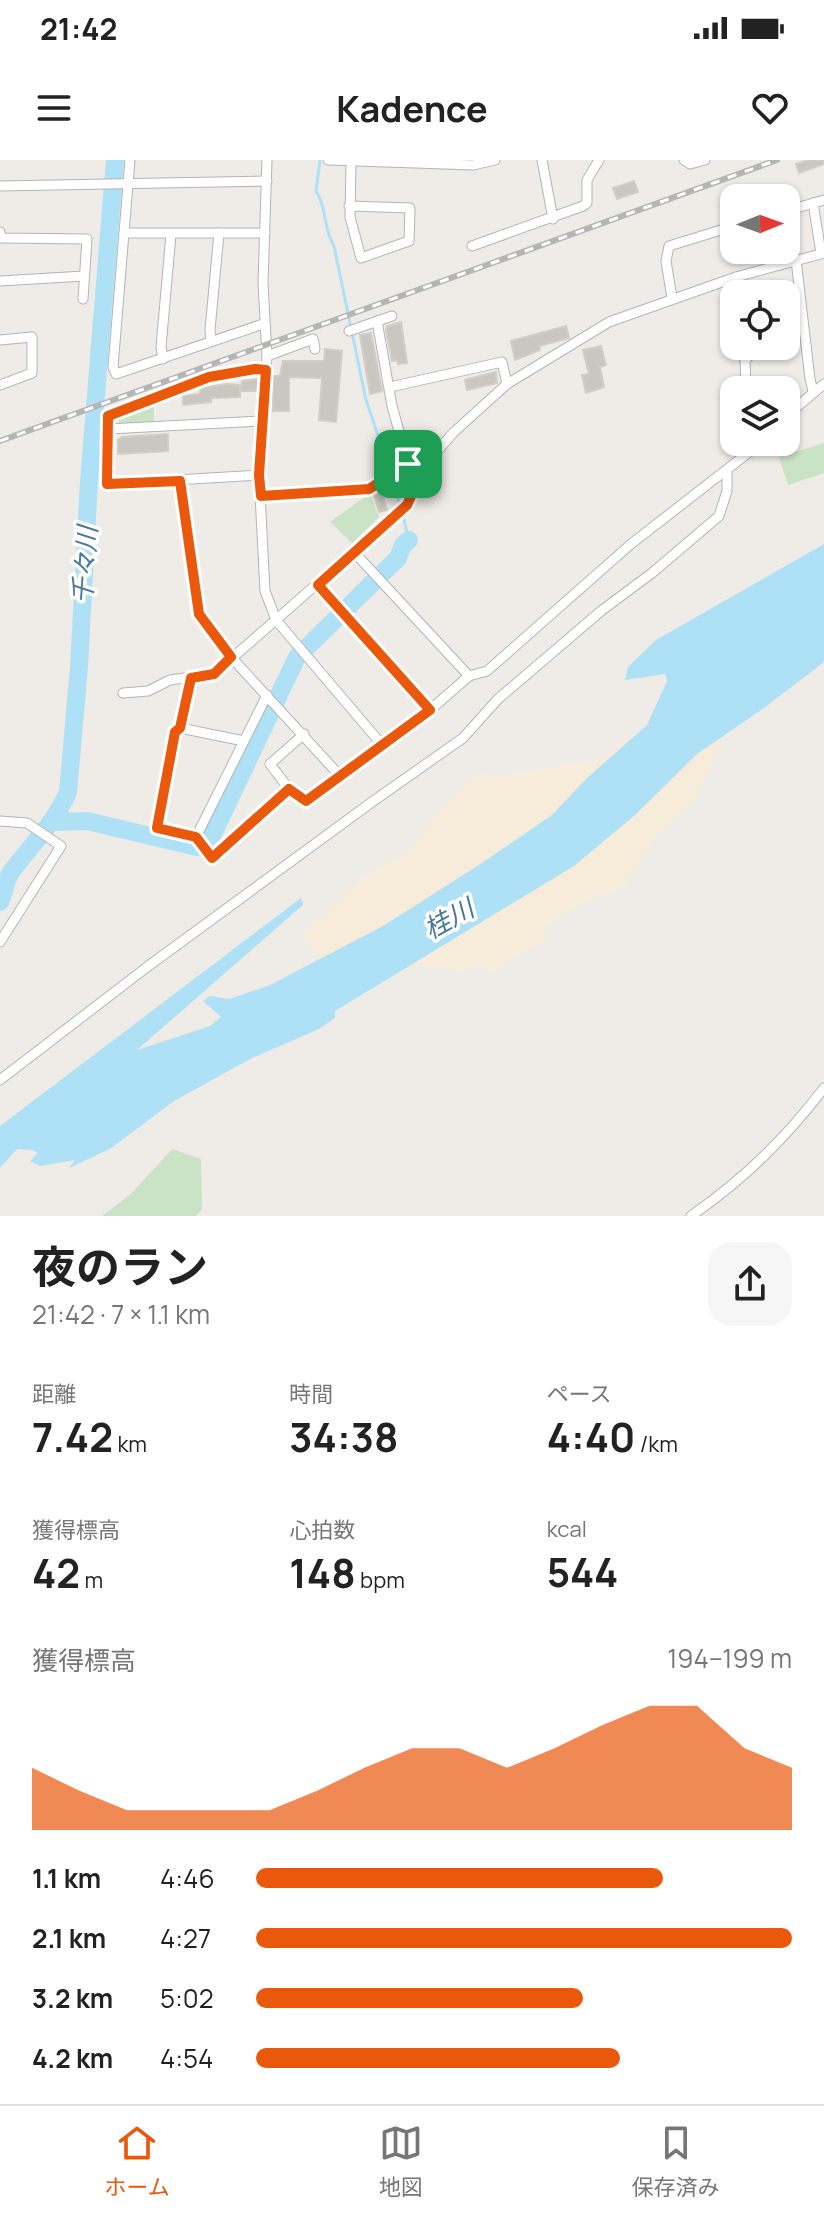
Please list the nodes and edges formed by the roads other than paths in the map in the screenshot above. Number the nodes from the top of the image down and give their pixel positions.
1 (130, 160) edge
2 (267, 160) edge
3 (328, 160) edge
4 (495, 160) edge
5 (542, 160) edge
6 (599, 160) edge
7 (684, 160) edge
8 (705, 160) edge
9 (351, 162) junction
10 (267, 181) junction
11 (125, 182) junction
12 (0, 186) edge
13 (824, 200) edge
14 (813, 203) junction
15 (349, 206) junction
16 (800, 207) edge
17 (553, 219) junction
18 (720, 230) edge
19 (0, 232) edge
20 (124, 233) junction
21 (219, 233) junction
22 (265, 233) junction
23 (171, 234) junction
24 (472, 246) dead end
25 (822, 253) edge
26 (800, 259) edge
27 (782, 264) edge
28 (797, 264) edge
29 (84, 276) junction
30 (736, 277) junction
31 (737, 280) edge
32 (0, 281) edge
33 (672, 298) junction
34 (83, 299) dead end
35 (392, 316) dead end
36 (377, 321) junction
37 (263, 324) junction
38 (351, 330) dead end
39 (0, 340) edge
40 (211, 341) junction
41 (315, 349) dead end
42 (267, 356) junction
43 (163, 359) junction
44 (266, 370) junction
45 (507, 384) junction
46 (824, 384) edge
47 (0, 385) edge
48 (390, 387) junction
49 (813, 391) junction
50 (800, 403) edge
51 (263, 421) junction
52 (108, 429) junction
53 (740, 456) edge
54 (408, 464) junction
55 (425, 465) junction
56 (727, 471) junction
57 (259, 475) junction
58 (180, 481) junction
59 (261, 496) junction
60 (353, 551) junction
61 (318, 585) junction
62 (276, 620) junction
63 (231, 657) junction
64 (469, 676) junction
65 (191, 678) junction
66 (123, 693) dead end
67 (267, 695) junction
68 (430, 710) junction
69 (180, 728) junction
70 (304, 734) junction
71 (244, 741) junction
72 (383, 746) junction
73 (341, 777) junction
74 (289, 789) junction
75 (0, 821) edge
76 (196, 837) junction
77 (0, 942) edge
78 (0, 1080) edge
79 (824, 1088) edge
80 (708, 1204) junction
81 (691, 1216) edge
82 (706, 1216) edge

1 - 11 street
2 - 10 street
3 - 9 street
4 - 9 street
5 - 17 street
6 - 17 street
7 - 8 street
9 - 15 street
10 - 11 street
10 - 22 street
11 - 12 street
11 - 20 street
13 - 14 street
14 - 16 street
14 - 25 street
15 - 15 street
17 - 24 street
18 - 33 street
19 - 29 street
20 - 23 street
20 - 43 street
21 - 22 street
21 - 23 street
21 - 40 street
22 - 37 street
23 - 43 street
25 - 26 street
27 - 30 street
28 - 49 street
29 - 32 street
29 - 34 street
30 - 31 street
30 - 33 street
33 - 45 street
35 - 36 street
36 - 38 street
36 - 48 street
37 - 40 street
37 - 42 street
39 - 47 street
40 - 43 street
41 - 42 street
42 - 44 street
44 - 51 street
44 - 52 street
45 - 48 street
45 - 55 street
46 - 49 street
48 - 54 street
49 - 50 street
51 - 52 street
51 - 57 street
52 - 58 street
53 - 56 street
54 - 55 street
54 - 59 street
55 - 60 street
56 - 64 street
56 - 78 street
57 - 58 street
57 - 59 street
58 - 63 street
59 - 62 street
60 - 61 street
60 - 64 street
61 - 62 street
61 - 68 street
62 - 63 street
62 - 72 street
63 - 65 street
63 - 67 street
64 - 68 street
65 - 66 street
65 - 69 street
67 - 70 street
67 - 71 street
68 - 72 street
69 - 71 street
69 - 76 street
70 - 73 street
70 - 74 street
71 - 76 street
72 - 73 street
73 - 74 street
74 - 76 street
75 - 77 street
79 - 80 street
80 - 81 street
80 - 82 street

